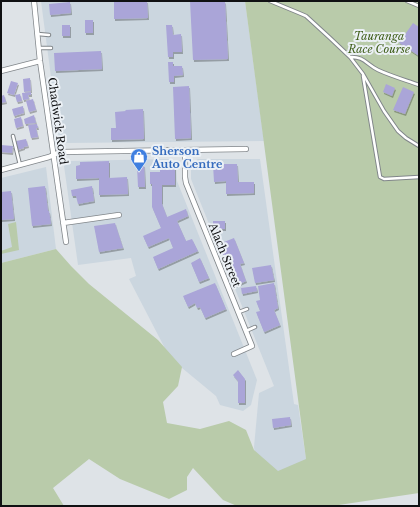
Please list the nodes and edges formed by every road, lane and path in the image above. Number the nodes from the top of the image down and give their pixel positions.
1 (34, 1) edge
2 (270, 1) edge
3 (407, 1) edge
4 (419, 6) edge
5 (38, 34) junction
6 (49, 35) dead end
7 (39, 48) junction
8 (51, 48) dead end
9 (350, 57) junction
10 (40, 61) junction
11 (1, 71) edge
12 (363, 74) junction
13 (419, 85) edge
14 (13, 136) dead end
15 (419, 146) edge
16 (246, 149) dead end
17 (185, 150) junction
18 (139, 151) junction
19 (54, 155) junction
20 (139, 161) dead end
21 (21, 165) junction
22 (1, 170) edge
23 (419, 177) edge
24 (119, 215) dead end
25 (63, 222) junction
26 (66, 242) dead end
27 (247, 309) dead end
28 (238, 312) junction
29 (254, 327) dead end
30 (246, 331) junction
31 (234, 354) dead end

1 - 5 street, Chadwick Road
2 - 9 lane
3 - 4 lane
5 - 6 lane
5 - 7 street, Chadwick Road
7 - 8 lane
7 - 10 street, Chadwick Road
9 - 12 lane
9 - 13 lane
10 - 11 street
10 - 19 street, Chadwick Road
12 - 15 lane
12 - 23 lane
14 - 21 lane
16 - 17 street
17 - 18 street
17 - 28 street, Alach Street
18 - 19 street
18 - 20 lane
19 - 21 street
19 - 25 street, Chadwick Road
21 - 22 street
24 - 25 street
25 - 26 street, Chadwick Road
27 - 28 lane
28 - 30 street, Alach Street
29 - 30 lane
30 - 31 street, Alach Street

